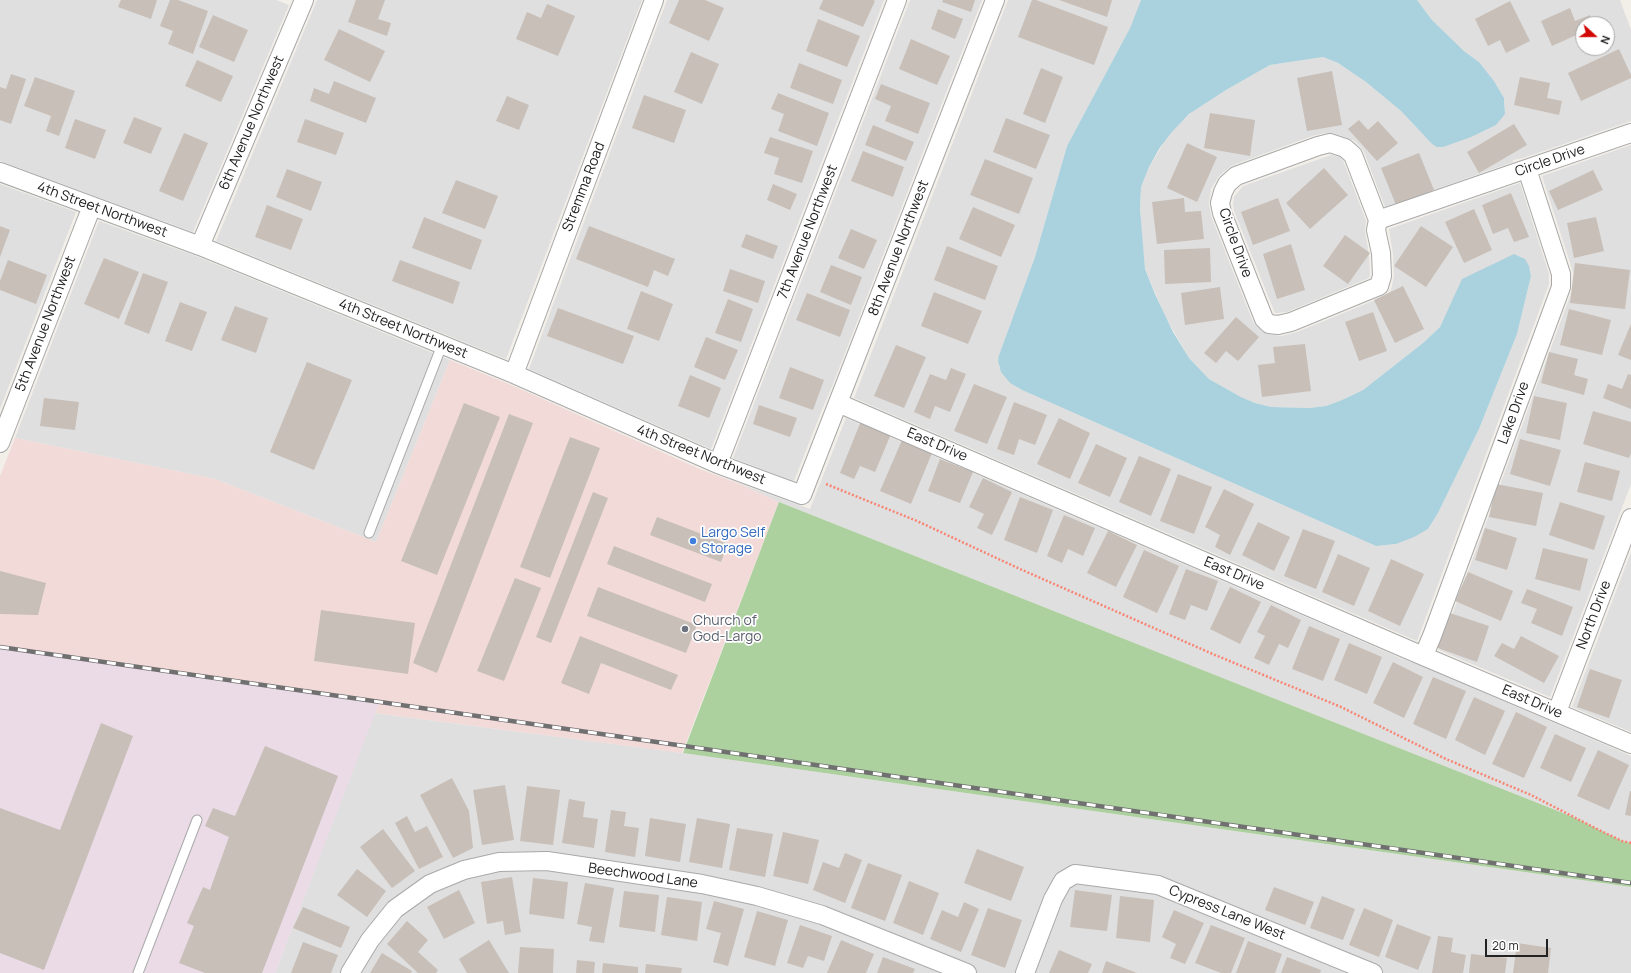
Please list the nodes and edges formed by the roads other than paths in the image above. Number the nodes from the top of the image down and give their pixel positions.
1 (304, 0) edge
2 (654, 0) edge
3 (897, 0) edge
4 (995, 0) edge
5 (1631, 133) edge
6 (1528, 169) junction
7 (0, 172) edge
8 (92, 206) junction
9 (1378, 220) junction
10 (200, 246) junction
11 (442, 345) junction
12 (514, 374) junction
13 (838, 402) junction
14 (0, 443) edge
15 (718, 464) junction
16 (805, 487) joint
17 (1631, 518) edge
18 (369, 533) dead end
19 (1424, 655) junction
20 (1557, 712) junction
21 (1631, 744) edge
22 (197, 820) dead end
23 (138, 973) edge
24 (350, 973) edge
25 (967, 973) edge
26 (1025, 973) edge
27 (1373, 973) edge

1 - 10 street, 6th Avenue Northwest
2 - 12 street, Stremma Road
3 - 15 street, 7th Avenue Northwest
4 - 13 street, 8th Avenue Northwest
5 - 6 street, Circle Drive
6 - 9 street, Circle Drive
6 - 19 street, Lake Drive
7 - 8 street, 4th Street Northwest
8 - 10 street, 4th Street Northwest
8 - 14 street, 5th Avenue Northwest
9 - 9 street, Circle Drive
10 - 11 street, 4th Street Northwest
11 - 12 street, 4th Street Northwest
11 - 18 lane
12 - 15 street, 4th Street Northwest
13 - 16 street, 8th Avenue Northwest
13 - 19 street, East Drive
15 - 16 street, 4th Street Northwest
17 - 20 street, North Drive
19 - 20 street, East Drive
20 - 21 street, East Drive
22 - 23 lane
24 - 25 street, Beechwood Lane
26 - 27 street, Cypress Lane West

